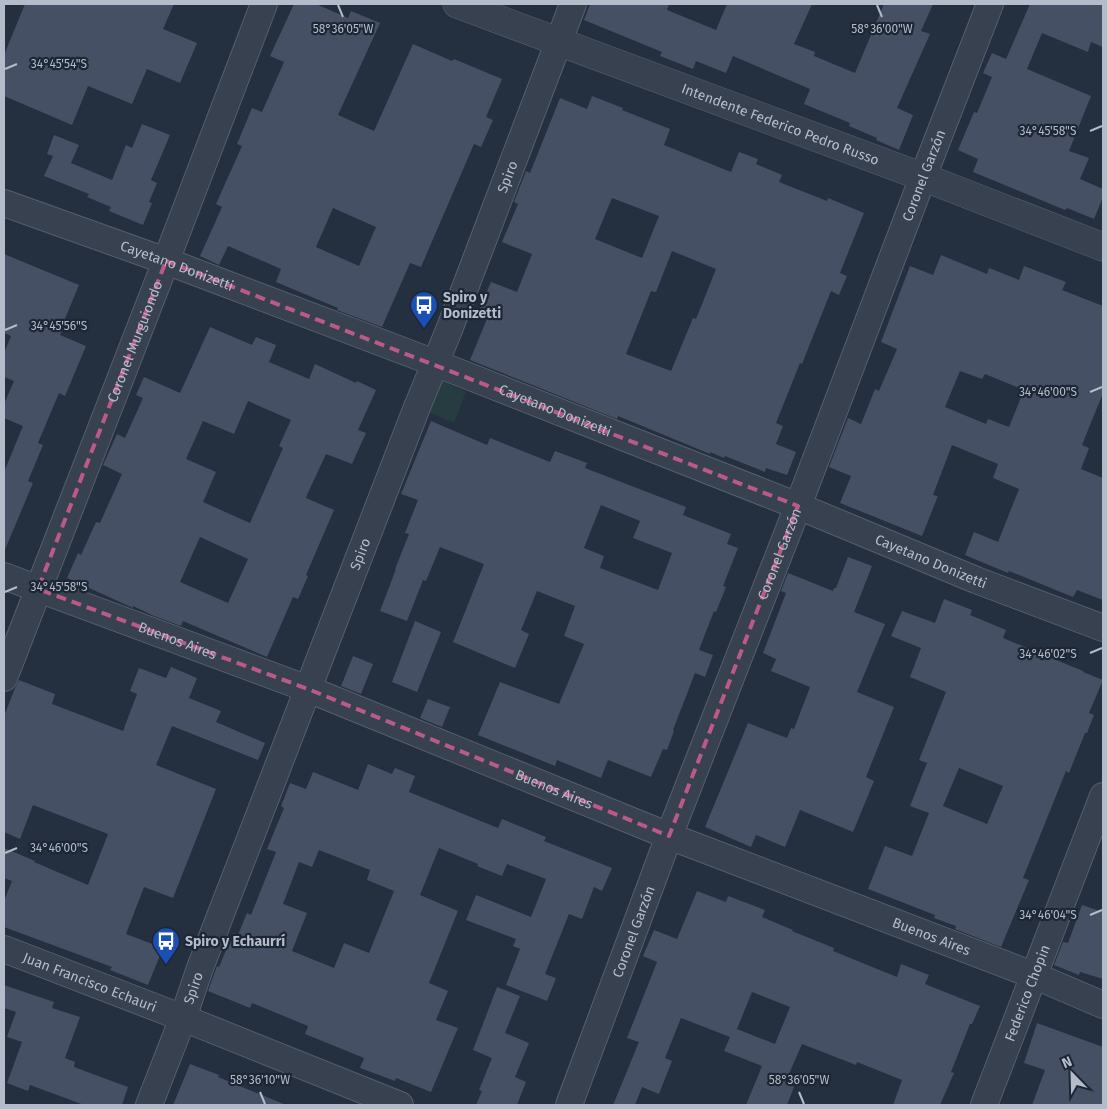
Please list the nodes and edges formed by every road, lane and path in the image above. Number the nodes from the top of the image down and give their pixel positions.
1 (264, 4) edge
2 (457, 4) edge
3 (573, 4) edge
4 (990, 4) edge
5 (558, 41) junction
6 (923, 177) junction
7 (4, 203) edge
8 (1103, 247) edge
9 (166, 260) junction
10 (435, 363) junction
11 (798, 506) junction
12 (4, 576) edge
13 (38, 589) junction
14 (1103, 628) edge
15 (4, 678) edge
16 (308, 689) junction
17 (1103, 796) edge
18 (669, 836) junction
19 (4, 949) edge
20 (1034, 975) junction
21 (1103, 1004) edge
22 (183, 1018) junction
23 (149, 1105) edge
24 (400, 1105) edge
25 (569, 1105) edge
26 (984, 1105) edge

1 - 9 street, Coronel Murguiondo
2 - 5 street, Intendente Federico Pedro Russo
3 - 5 street, Spiro
4 - 6 street, Coronel Garzón
5 - 6 street, Intendente Federico Pedro Russo
5 - 10 street, Spiro
6 - 8 street, Intendente Federico Pedro Russo
6 - 11 street, Coronel Garzón
7 - 9 street, Cayetano Donizetti
9 - 10 street, Cayetano Donizetti
9 - 13 street, Coronel Murguiondo
10 - 11 street, Cayetano Donizetti
10 - 16 street, Spiro
11 - 14 street, Cayetano Donizetti
11 - 18 street, Coronel Garzón
12 - 13 street, Buenos Aires
13 - 15 street, Coronel Murguiondo
13 - 16 street, Buenos Aires
16 - 18 street, Buenos Aires
16 - 22 street, Spiro
17 - 20 street, Federico Chopin
18 - 20 street, Buenos Aires
18 - 25 street, Coronel Garzón
19 - 22 street, Juan Francisco Echauri
20 - 21 street, Buenos Aires
20 - 26 street, Federico Chopin
22 - 23 street, Spiro
22 - 24 street, Juan Francisco Echauri

